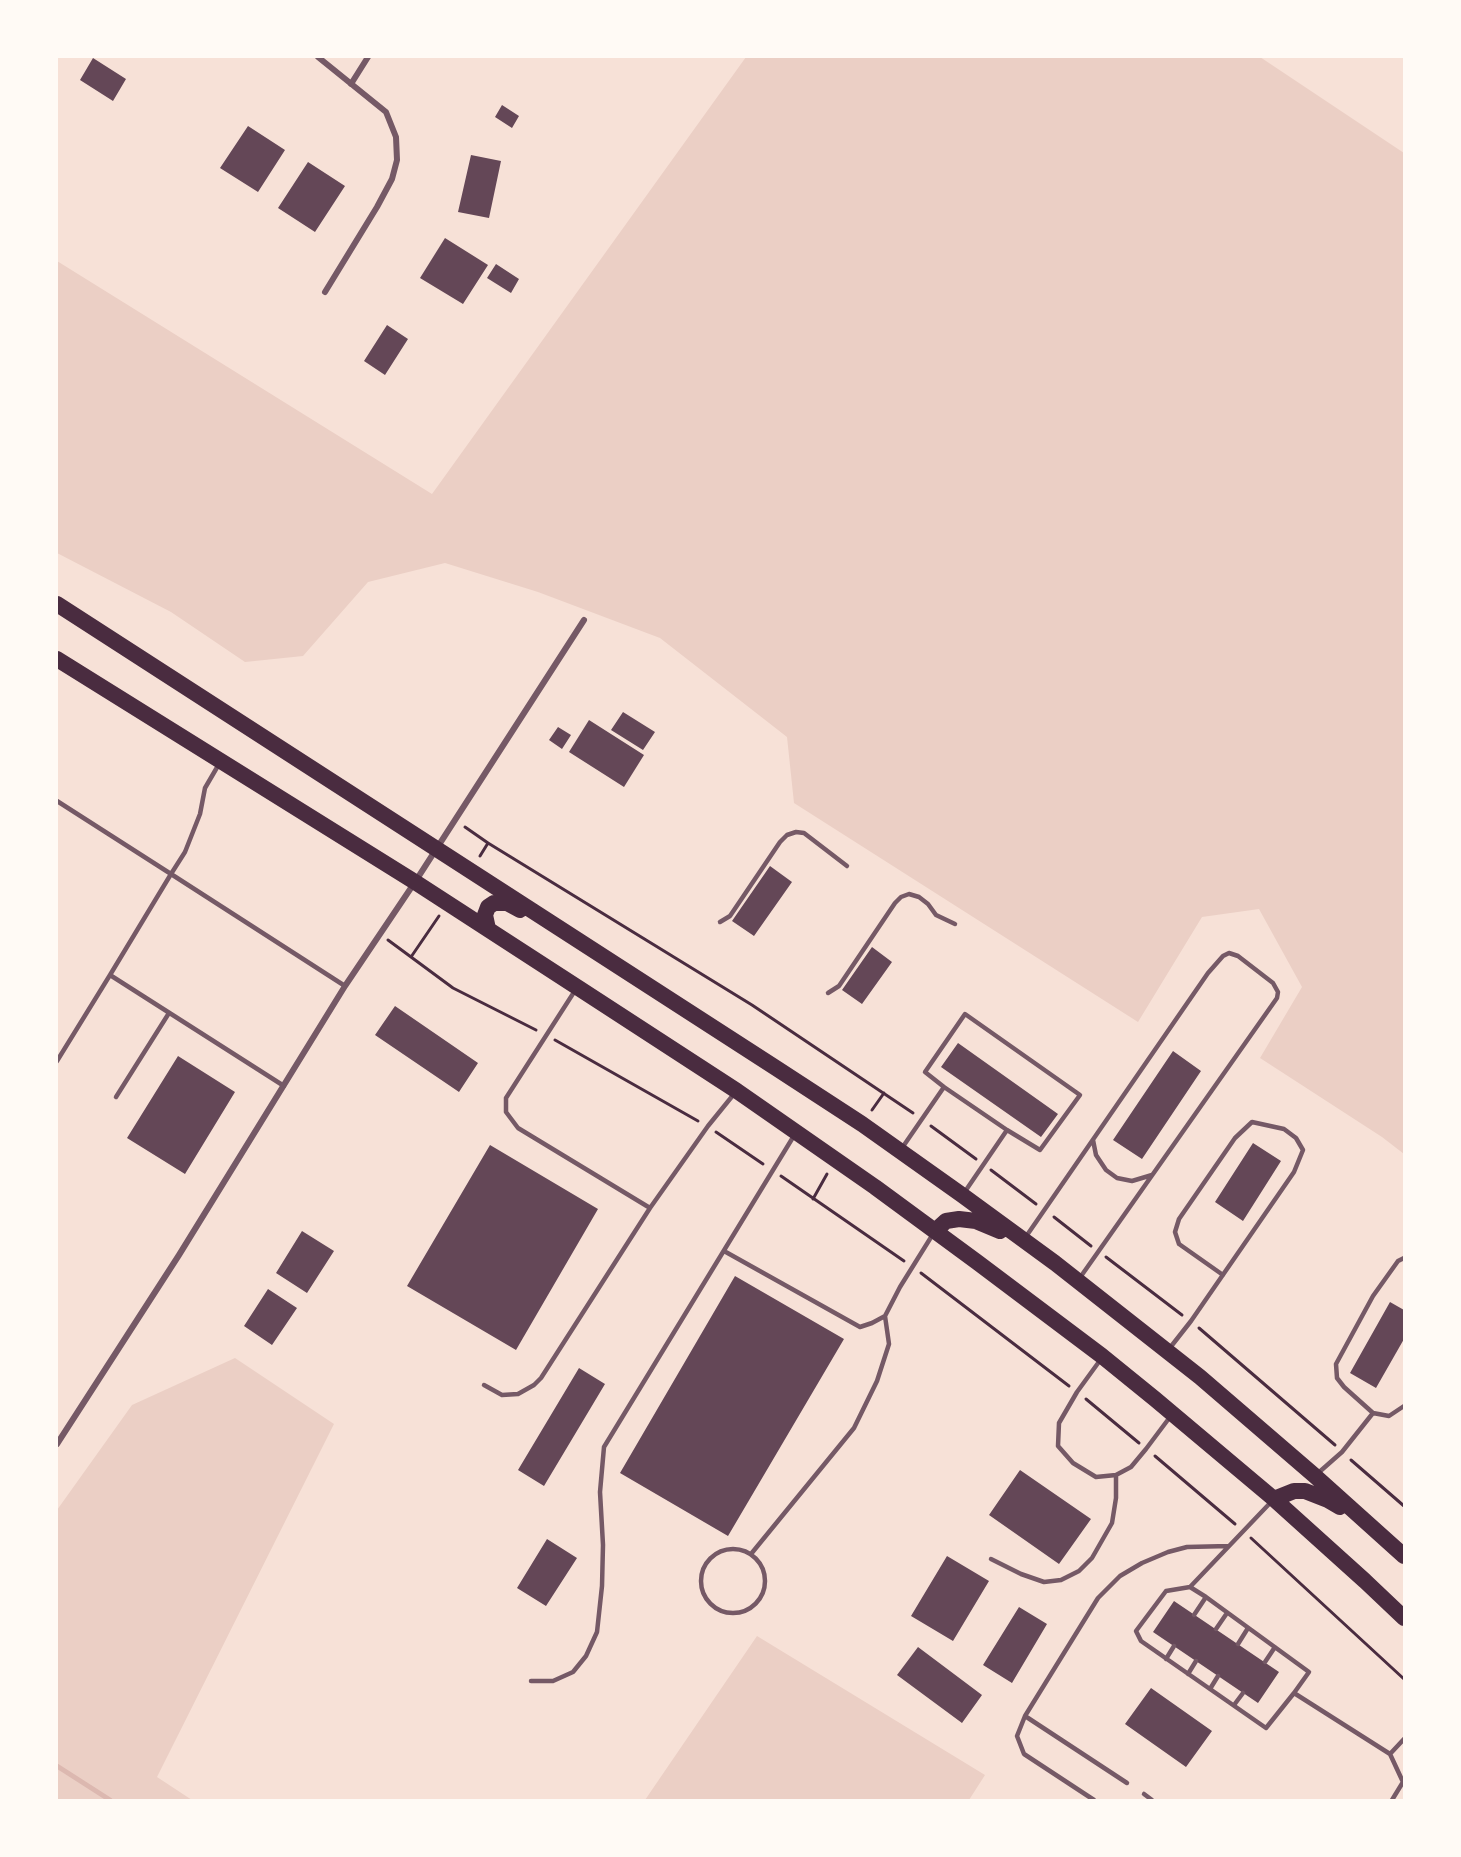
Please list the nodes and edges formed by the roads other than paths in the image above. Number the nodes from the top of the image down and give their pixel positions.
1 (318, 57) edge
2 (368, 57) edge
3 (351, 84) junction
4 (325, 292) dead end
5 (57, 604) edge
6 (584, 620) dead end
7 (57, 659) edge
8 (220, 761) junction
9 (57, 801) edge
10 (437, 849) junction
11 (847, 866) dead end
12 (171, 874) junction
13 (415, 882) junction
14 (720, 922) dead end
15 (956, 924) dead end
16 (488, 929) junction
17 (574, 937) junction
18 (110, 975) junction
19 (345, 986) junction
20 (577, 987) junction
21 (828, 993) dead end
22 (169, 1013) junction
23 (57, 1061) edge
24 (284, 1086) junction
25 (944, 1087) junction
26 (737, 1091) junction
27 (116, 1097) dead end
28 (1007, 1130) junction
29 (797, 1132) junction
30 (1093, 1140) junction
31 (899, 1151) junction
32 (1152, 1175) junction
33 (962, 1195) junction
34 (650, 1208) junction
35 (935, 1231) junction
36 (1024, 1240) junction
37 (724, 1251) junction
38 (1404, 1258) edge
39 (1055, 1263) junction
40 (1223, 1275) junction
41 (1077, 1281) junction
42 (885, 1316) junction
43 (1167, 1352) junction
44 (1102, 1356) junction
45 (483, 1385) dead end
46 (1404, 1406) edge
47 (1172, 1413) junction
48 (1373, 1413) junction
49 (57, 1444) edge
50 (1116, 1475) junction
51 (1315, 1476) junction
52 (1274, 1499) junction
53 (1367, 1522) junction
54 (1229, 1546) junction
55 (751, 1554) junction
56 (1404, 1556) edge
57 (991, 1559) dead end
58 (1190, 1587) junction
59 (1206, 1597) junction
60 (1227, 1613) junction
61 (1194, 1615) dead end
62 (1404, 1618) edge
63 (1248, 1628) junction
64 (1216, 1629) dead end
65 (1238, 1644) dead end
66 (1174, 1646) dead end
67 (1275, 1647) junction
68 (1166, 1659) junction
69 (1196, 1661) dead end
70 (1264, 1662) dead end
71 (1188, 1674) junction
72 (1218, 1676) dead end
73 (531, 1681) dead end
74 (1210, 1689) junction
75 (1243, 1693) dead end
76 (1294, 1693) junction
77 (1233, 1705) junction
78 (1025, 1716) junction
79 (1404, 1739) edge
80 (1390, 1754) junction
81 (1127, 1783) dead end
82 (1144, 1794) dead end
83 (1094, 1800) edge
84 (1152, 1800) edge
85 (1392, 1800) edge

1 - 3 street
2 - 3 street
3 - 4 street
5 - 10 highway
6 - 10 street
7 - 8 highway
8 - 12 lane
8 - 13 highway
9 - 12 lane
10 - 13 street
10 - 17 highway
11 - 14 lane
12 - 18 lane
12 - 19 lane
13 - 16 highway
13 - 19 street
15 - 21 lane
16 - 17 highway
16 - 20 highway
17 - 31 highway
18 - 22 lane
18 - 23 lane
19 - 24 street
20 - 26 highway
20 - 34 lane
22 - 24 lane
22 - 27 lane
24 - 49 street
25 - 28 lane
25 - 28 lane
25 - 31 lane
26 - 29 highway
26 - 34 lane
28 - 33 lane
29 - 35 highway
29 - 37 lane
30 - 32 lane
30 - 32 lane
30 - 36 lane
31 - 33 highway
32 - 41 lane
33 - 36 highway
34 - 45 lane
35 - 39 highway
35 - 42 lane
35 - 44 highway
36 - 39 highway
37 - 42 lane
37 - 73 lane
38 - 48 lane
39 - 41 highway
40 - 40 lane
40 - 43 lane
41 - 43 highway
42 - 55 lane
43 - 51 highway
44 - 47 highway
44 - 50 lane
46 - 48 lane
47 - 50 lane
47 - 52 highway
48 - 51 lane
50 - 57 lane
51 - 53 highway
52 - 53 highway
52 - 54 lane
52 - 62 highway
53 - 56 highway
54 - 58 lane
54 - 78 lane
55 - 55 lane
58 - 59 lane
58 - 68 lane
59 - 60 lane
59 - 61 lane
60 - 63 lane
60 - 64 lane
63 - 65 lane
63 - 67 lane
66 - 68 lane
67 - 70 lane
67 - 76 lane
68 - 71 lane
69 - 71 lane
71 - 74 lane
72 - 74 lane
74 - 77 lane
75 - 77 lane
76 - 77 lane
76 - 80 lane
78 - 81 lane
78 - 83 lane
79 - 80 lane
80 - 85 lane
82 - 84 lane

